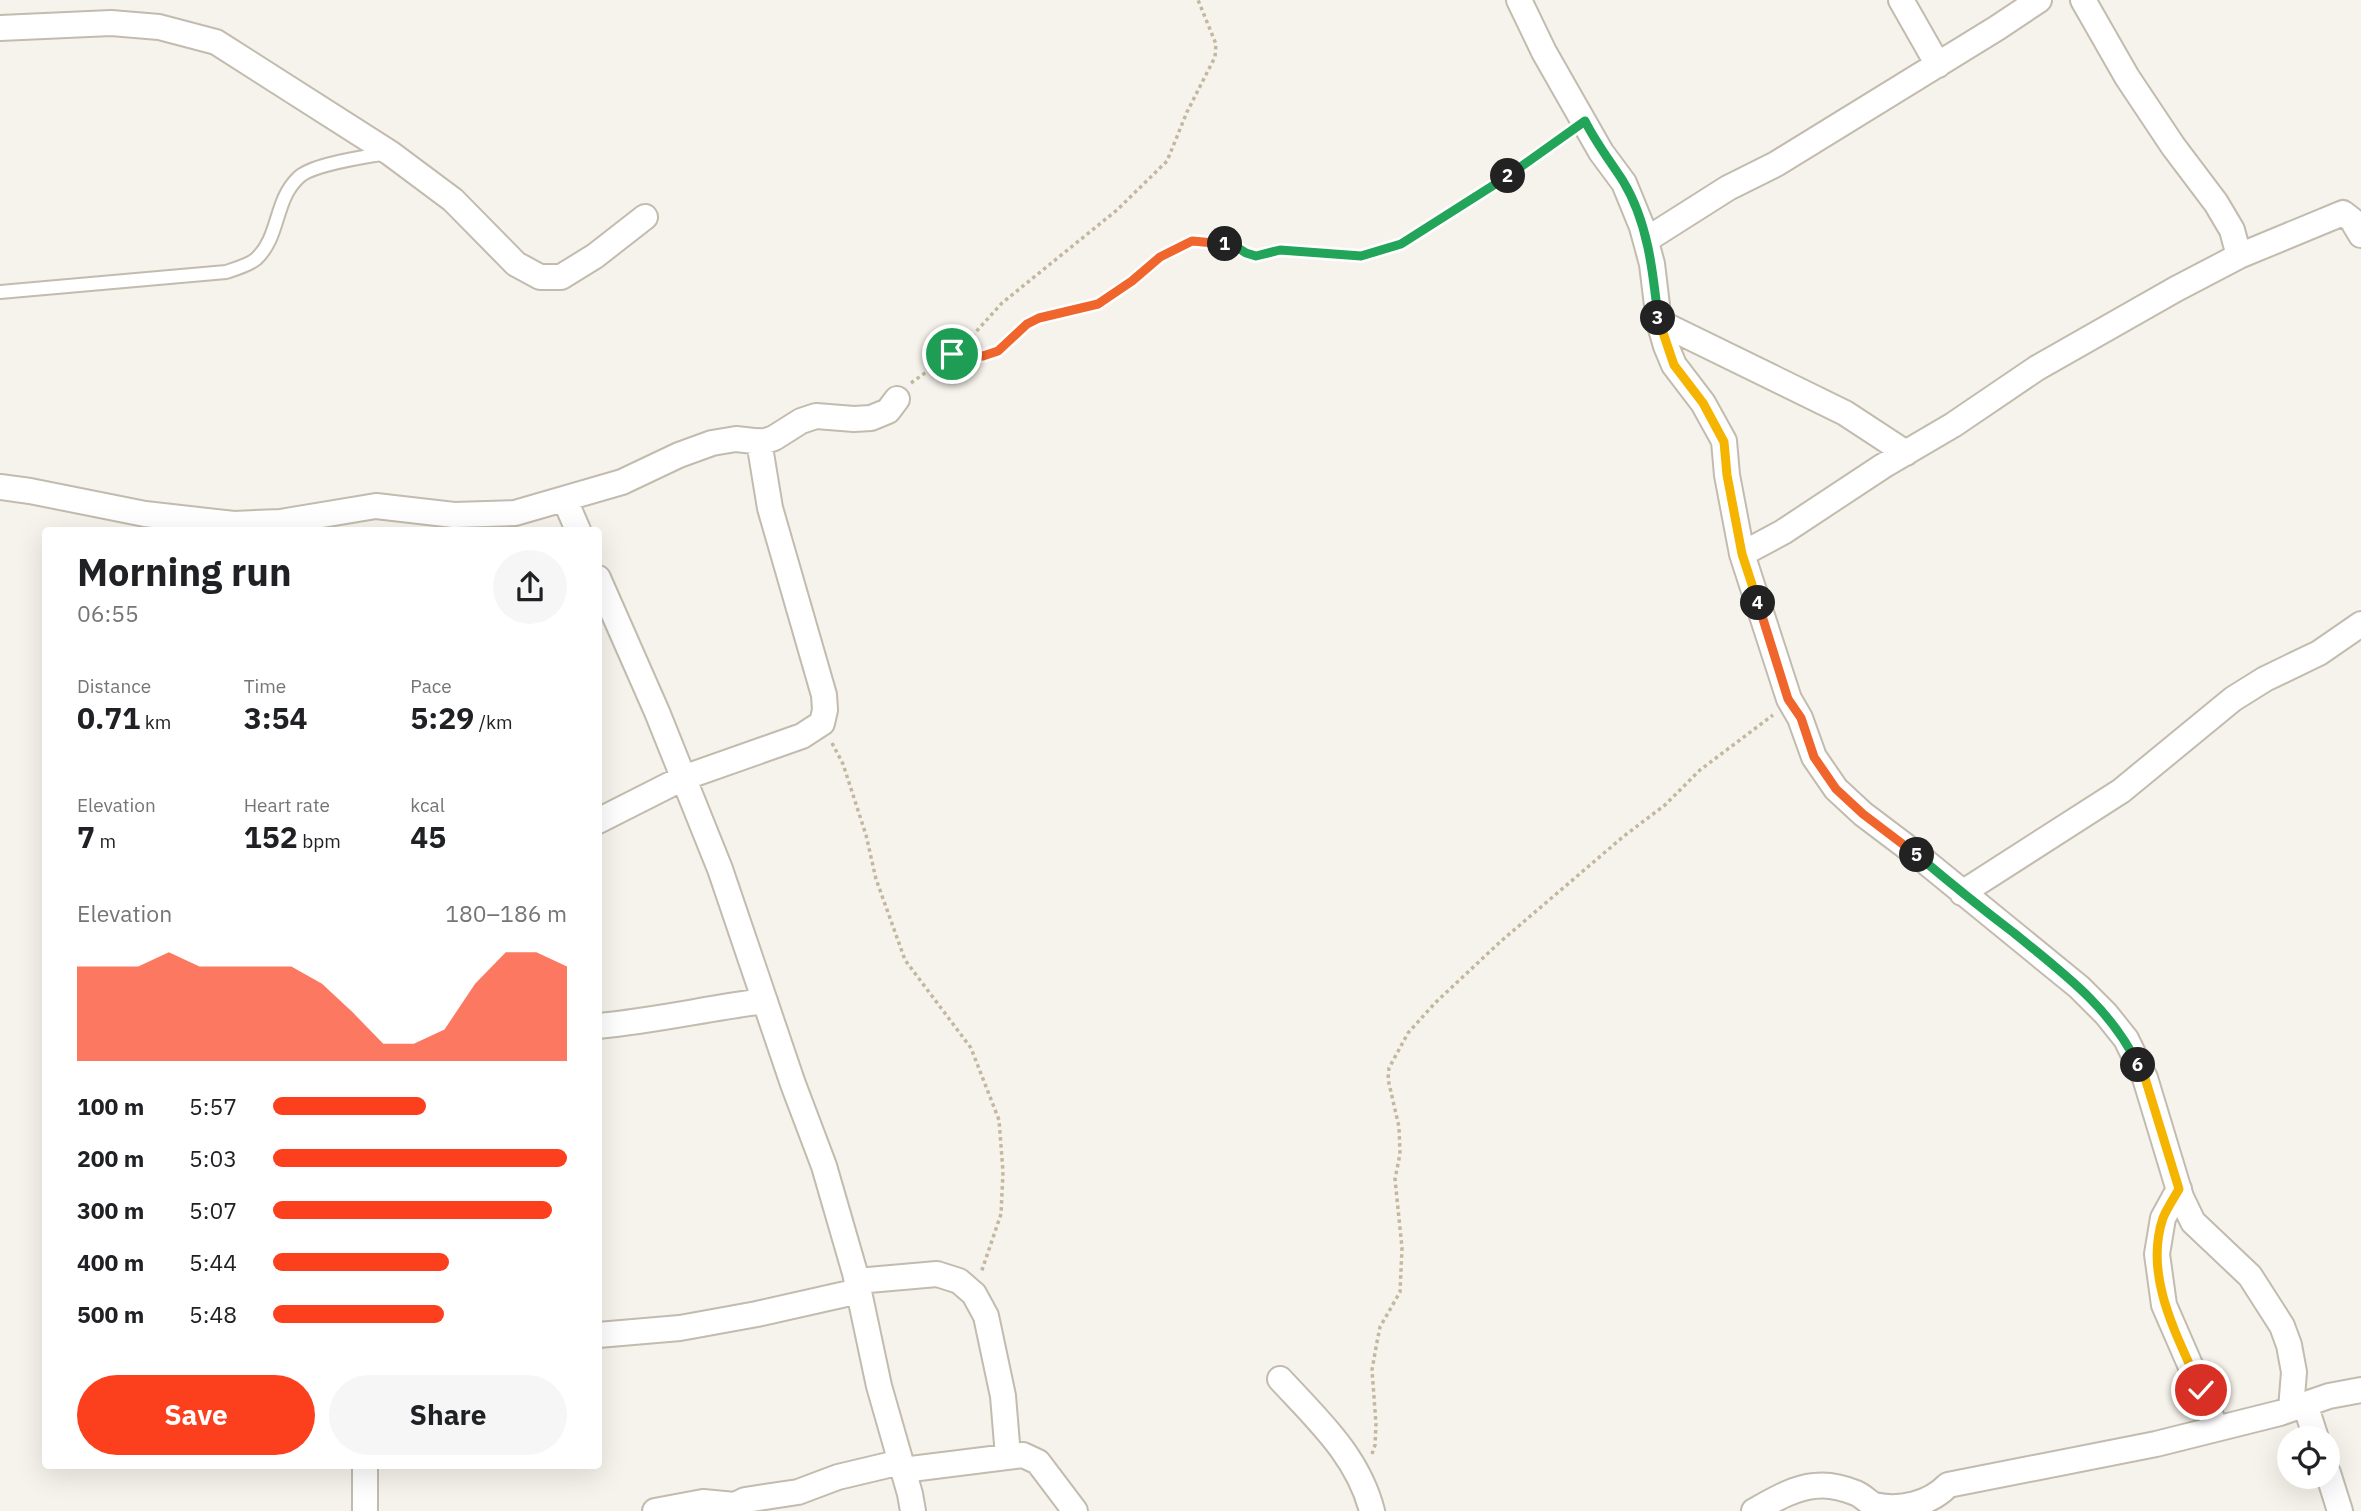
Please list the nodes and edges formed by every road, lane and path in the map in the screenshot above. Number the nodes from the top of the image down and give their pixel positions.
1 (1198, 0) edge
2 (1519, 0) edge
3 (1901, 0) edge
4 (2039, 0) edge
5 (2083, 0) edge
6 (0, 28) edge
7 (1938, 65) junction
8 (1585, 121) junction
9 (390, 153) junction
10 (645, 217) dead end
11 (2361, 235) edge
12 (1646, 240) junction
13 (2239, 256) junction
14 (0, 292) edge
15 (1658, 322) junction
16 (952, 354) junction
17 (897, 399) joint
18 (759, 441) junction
19 (1906, 453) junction
20 (0, 487) edge
21 (565, 500) junction
22 (328, 522) edge
23 (577, 527) edge
24 (1742, 554) junction
25 (602, 587) edge
26 (2361, 624) edge
27 (1788, 699) junction
28 (822, 723) junction
29 (683, 778) junction
30 (602, 819) edge
31 (1962, 892) junction
32 (765, 1001) junction
33 (602, 1026) edge
34 (2179, 1189) junction
35 (858, 1286) junction
36 (974, 1294) junction
37 (602, 1335) edge
38 (1280, 1379) dead end
39 (2361, 1390) edge
40 (2298, 1407) junction
41 (2309, 1426) edge
42 (2216, 1429) junction
43 (1008, 1456) junction
44 (902, 1466) junction
45 (365, 1469) edge
46 (1359, 1476) junction
47 (2333, 1489) edge
48 (735, 1508) edge
49 (365, 1511) edge
50 (655, 1511) edge
51 (913, 1511) edge
52 (1075, 1511) edge
53 (1372, 1511) edge
54 (1755, 1511) edge
55 (2340, 1511) edge

1 - 16 path
2 - 8 street
3 - 7 street
4 - 7 street
5 - 13 street
6 - 9 street
7 - 12 street
8 - 12 street
8 - 16 path
9 - 10 street
9 - 14 lane
11 - 13 street
12 - 15 street
13 - 19 street
15 - 19 street
15 - 24 street
16 - 17 path
17 - 18 street
18 - 21 street
18 - 28 street
19 - 24 street
20 - 22 street
21 - 22 street
21 - 23 street
24 - 27 street
25 - 29 street
26 - 31 street
27 - 31 street
27 - 46 path
28 - 29 street
28 - 36 path
29 - 30 street
29 - 32 street
31 - 34 street
32 - 33 street
32 - 35 street
34 - 40 street
34 - 42 street
35 - 36 street
35 - 37 street
35 - 44 street
36 - 43 street
38 - 46 street
39 - 40 street
40 - 41 street
40 - 42 street
42 - 54 street
43 - 44 street
43 - 52 street
44 - 48 street
44 - 51 street
45 - 49 street
46 - 53 street
47 - 55 street
48 - 50 street

